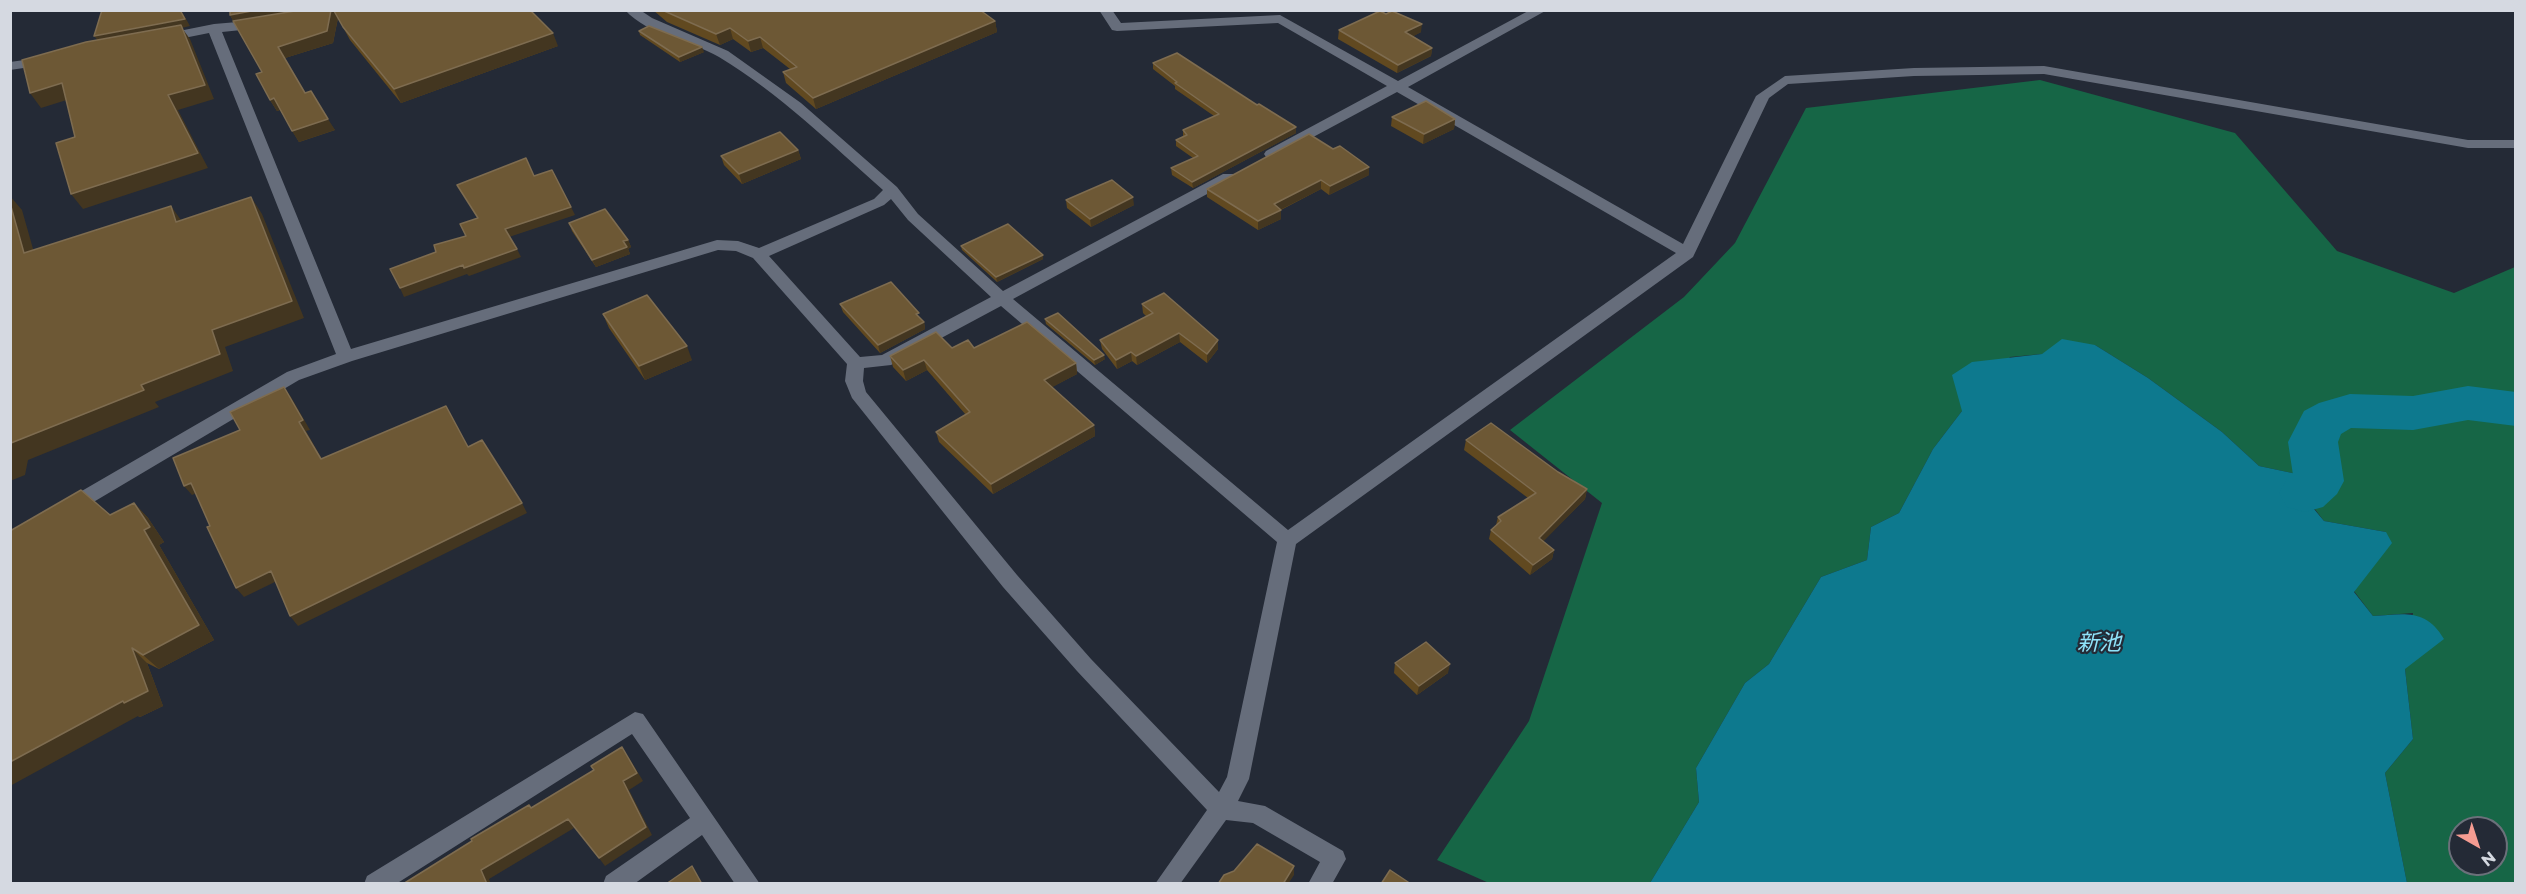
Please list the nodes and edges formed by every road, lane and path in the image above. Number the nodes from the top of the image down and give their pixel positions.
1 (631, 10) edge
2 (1105, 10) edge
3 (1541, 10) edge
4 (277, 21) edge
5 (214, 28) junction
6 (145, 42) edge
7 (64, 57) edge
8 (10, 66) edge
9 (1397, 87) junction
10 (2516, 144) edge
11 (1262, 159) edge
12 (1241, 170) edge
13 (892, 190) junction
14 (1687, 253) junction
15 (759, 254) junction
16 (1003, 298) junction
17 (346, 357) junction
18 (856, 363) junction
19 (51, 518) edge
20 (1287, 540) junction
21 (1221, 809) junction
22 (705, 820) junction
23 (375, 884) edge
24 (614, 884) edge
25 (750, 884) edge
26 (1166, 884) edge
27 (1319, 884) edge

1 - 13 street
2 - 9 street
3 - 9 street
4 - 5 street
5 - 6 street
5 - 17 street
7 - 8 street
9 - 11 street
9 - 14 street
10 - 14 street
12 - 16 street
13 - 15 street
13 - 16 street
14 - 20 street
15 - 17 street
15 - 18 street
16 - 18 street
16 - 20 street
17 - 19 street
18 - 21 street
20 - 21 street
21 - 26 street
21 - 27 street
22 - 23 street
22 - 24 street
22 - 25 street

